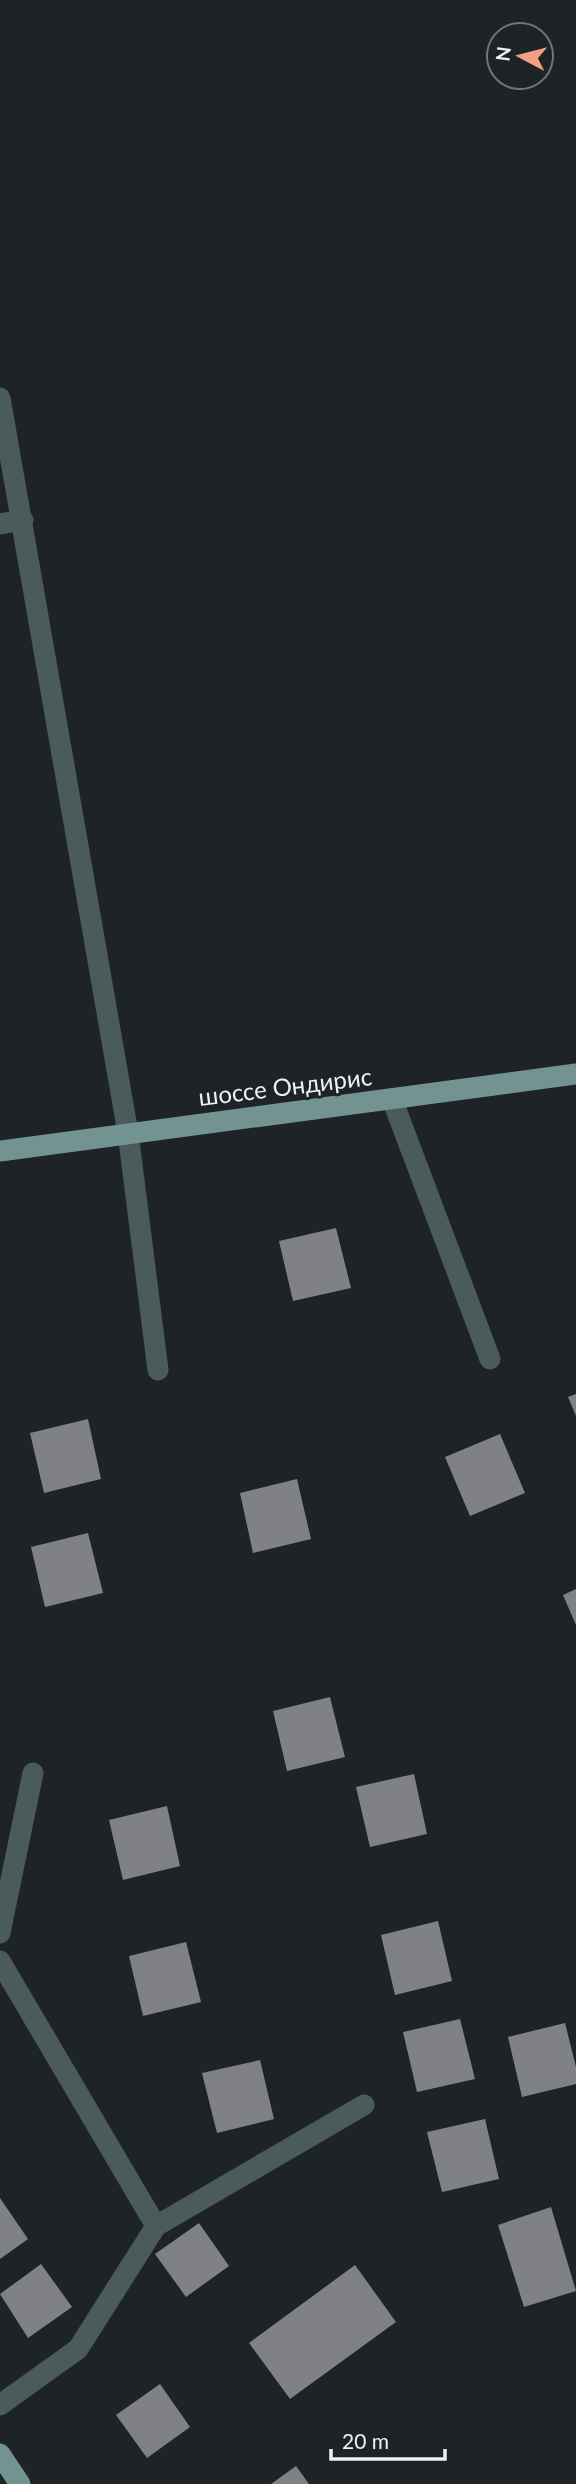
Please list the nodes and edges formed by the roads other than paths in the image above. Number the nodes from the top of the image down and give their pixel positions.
1 (0, 398) edge
2 (23, 520) junction
3 (0, 524) edge
4 (576, 1074) edge
5 (392, 1099) junction
6 (128, 1133) junction
7 (0, 1151) edge
8 (490, 1359) dead end
9 (158, 1370) dead end
10 (33, 1773) dead end
11 (0, 1933) edge
12 (0, 1961) edge
13 (364, 2105) dead end
14 (156, 2226) junction
15 (0, 2405) edge
16 (0, 2454) edge
17 (20, 2484) edge

1 - 2 street
2 - 3 street
2 - 6 street
4 - 5 main road, шоссе Ондирис
5 - 6 main road, шоссе Ондирис
5 - 8 street
6 - 7 main road, шоссе Ондирис
6 - 9 street
10 - 11 street
12 - 14 street
13 - 14 street
14 - 15 street
16 - 17 main road

